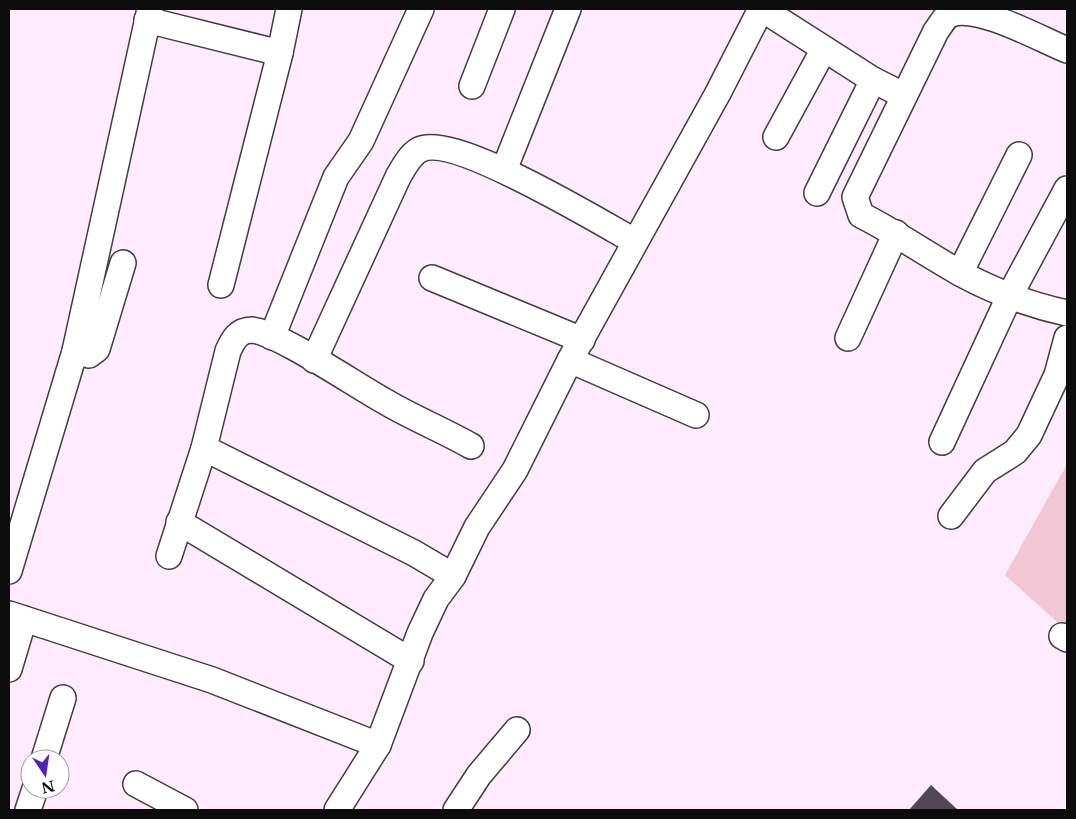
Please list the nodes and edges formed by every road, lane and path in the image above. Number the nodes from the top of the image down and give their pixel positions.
1 (290, 9) edge
2 (421, 9) edge
3 (502, 9) edge
4 (568, 9) edge
5 (761, 9) edge
6 (986, 12) edge
7 (148, 14) edge
8 (824, 49) junction
9 (1067, 50) edge
10 (280, 53) junction
11 (873, 80) junction
12 (472, 86) dead end
13 (904, 95) junction
14 (776, 137) dead end
15 (1019, 155) dead end
16 (504, 170) junction
17 (1067, 189) edge
18 (817, 193) dead end
19 (896, 233) junction
20 (634, 241) junction
21 (123, 264) dead end
22 (960, 273) junction
23 (432, 278) dead end
24 (221, 285) dead end
25 (1010, 295) junction
26 (1067, 313) edge
27 (272, 337) junction
28 (848, 338) dead end
29 (1067, 338) edge
30 (576, 350) junction
31 (75, 351) junction
32 (314, 360) junction
33 (696, 415) dead end
34 (942, 442) dead end
35 (470, 446) dead end
36 (204, 448) junction
37 (950, 516) dead end
38 (179, 522) junction
39 (169, 556) dead end
40 (9, 571) edge
41 (453, 576) junction
42 (16, 617) edge
43 (411, 662) junction
44 (9, 669) edge
45 (63, 698) dead end
46 (517, 730) dead end
47 (378, 745) junction
48 (47, 749) edge
49 (136, 784) dead end
50 (185, 810) edge
51 (337, 810) edge
52 (456, 810) edge

1 - 10 street
2 - 27 street
3 - 12 street
4 - 16 street
5 - 8 street
5 - 20 street
6 - 9 street
6 - 13 street
7 - 10 street
7 - 31 street
8 - 11 street
8 - 14 street
10 - 24 street
11 - 13 street
11 - 18 street
13 - 19 street
15 - 22 street
16 - 20 street
16 - 32 street
17 - 25 street
19 - 22 street
19 - 28 street
20 - 30 street
21 - 31 street
22 - 25 street
23 - 30 street
25 - 26 street
25 - 34 street
27 - 32 street
27 - 36 street
29 - 37 street
30 - 33 street
30 - 41 street
31 - 40 street
32 - 35 street
36 - 38 street
36 - 41 street
38 - 39 street
38 - 43 street
41 - 43 street
42 - 44 street
42 - 47 street
43 - 47 street
45 - 48 street
46 - 52 street
47 - 51 street
49 - 50 street

